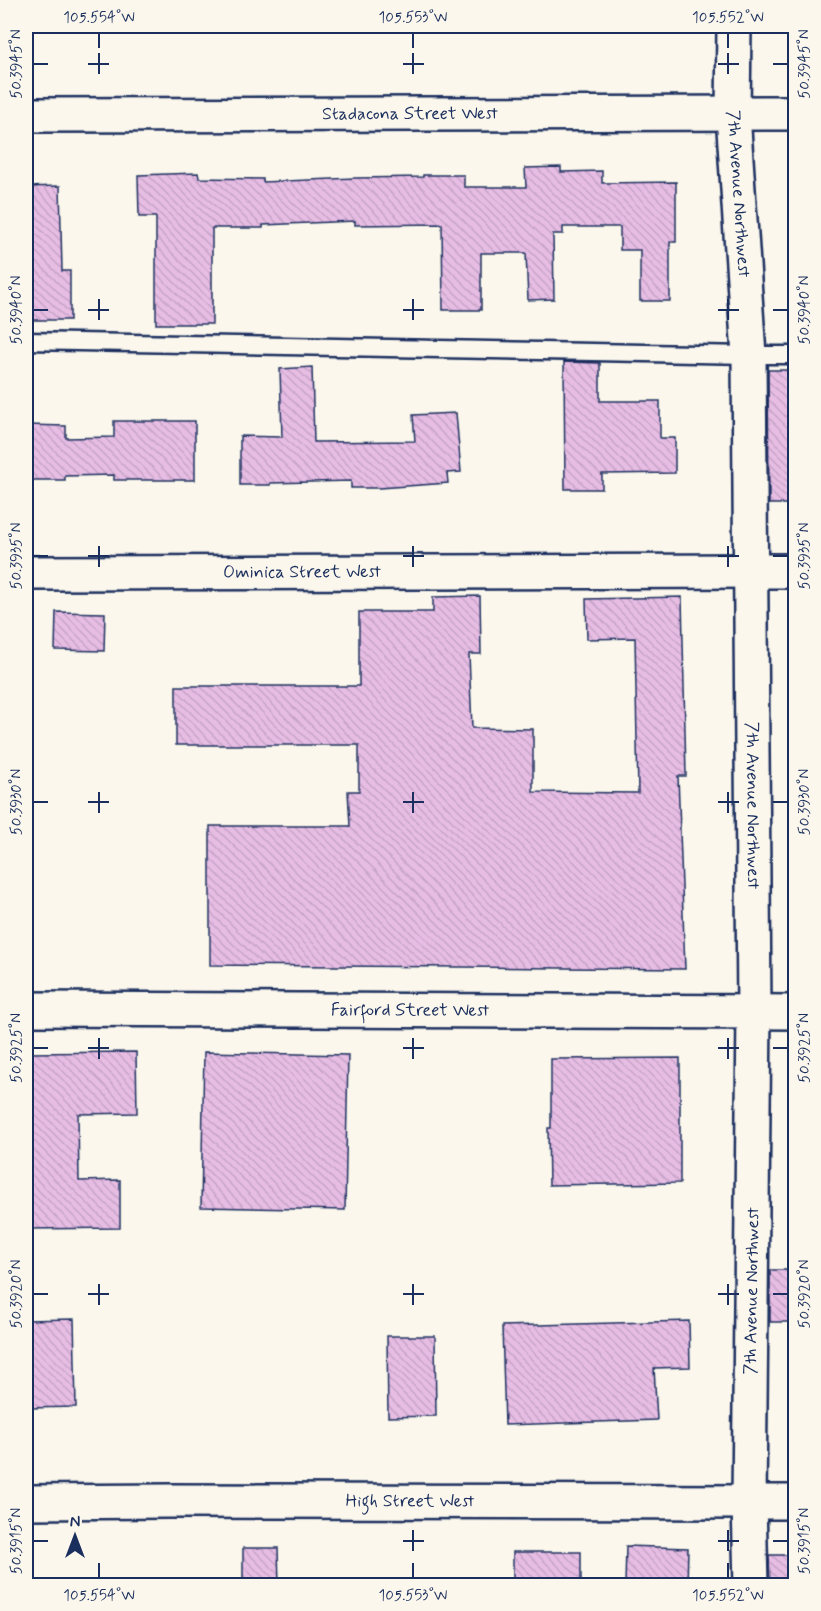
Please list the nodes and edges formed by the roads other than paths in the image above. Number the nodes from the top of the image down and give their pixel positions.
1 (734, 26) edge
2 (795, 113) edge
3 (733, 114) junction
4 (26, 115) edge
5 (26, 341) edge
6 (749, 355) junction
7 (795, 355) edge
8 (751, 570) junction
9 (795, 571) edge
10 (26, 573) edge
11 (26, 1009) edge
12 (754, 1012) junction
13 (795, 1012) edge
14 (26, 1502) edge
15 (749, 1502) junction
16 (795, 1502) edge
17 (751, 1586) edge

1 - 3 street, 7th Avenue Northwest
2 - 3 street, Stadacona Street West
3 - 4 street, Stadacona Street West
3 - 6 street, 7th Avenue Northwest
5 - 6 lane
6 - 7 lane
6 - 8 street, 7th Avenue Northwest
8 - 9 street, Ominica Street West
8 - 10 street, Ominica Street West
8 - 12 street, 7th Avenue Northwest
11 - 12 street, Fairford Street West
12 - 13 street, Fairford Street West
12 - 15 street, 7th Avenue Northwest
14 - 15 street, High Street West
15 - 16 street, High Street West
15 - 17 street, 7th Avenue Northwest

